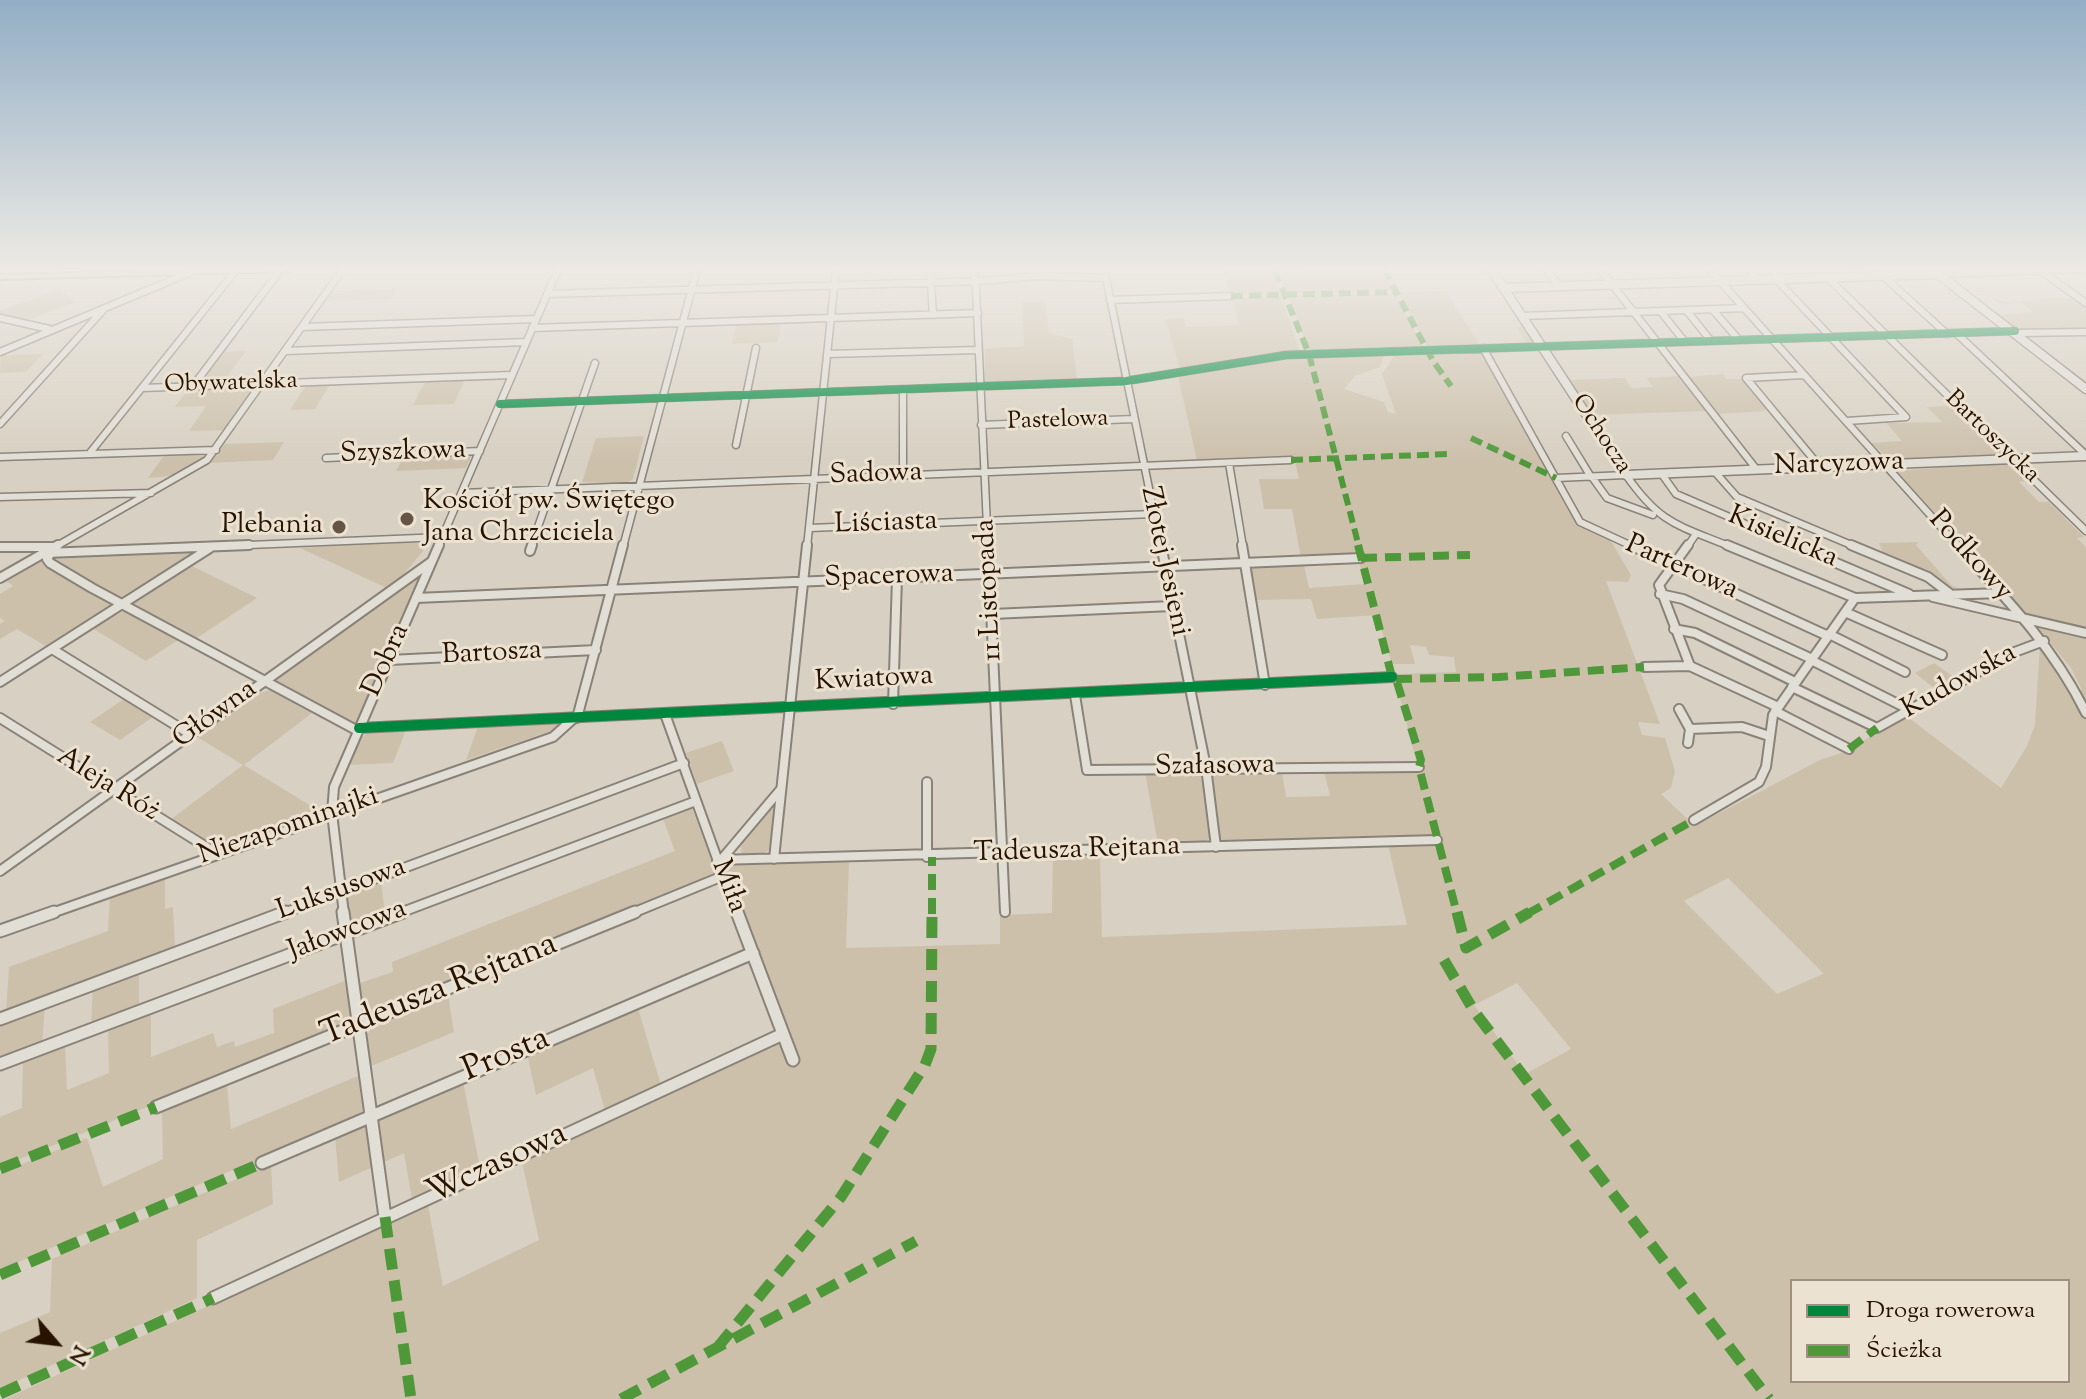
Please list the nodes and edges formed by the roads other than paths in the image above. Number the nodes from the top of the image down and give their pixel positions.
1 (39, 334) edge
2 (80, 334) edge
3 (185, 334) edge
4 (232, 334) edge
5 (297, 334) edge
6 (529, 334) edge
7 (680, 334) edge
8 (829, 334) edge
9 (978, 334) edge
10 (1117, 334) edge
11 (1535, 334) edge
12 (1651, 334) edge
13 (1679, 334) edge
14 (1706, 334) edge
15 (1734, 334) edge
16 (1769, 334) edge
17 (1829, 334) edge
18 (1938, 334) edge
19 (1957, 334) edge
20 (2020, 334) edge
21 (1886, 336) junction
22 (1831, 337) junction
23 (1773, 339) junction
24 (1739, 340) junction
25 (1711, 341) junction
26 (526, 342) junction
27 (1685, 342) junction
28 (1658, 343) junction
29 (1543, 346) junction
30 (756, 348) dead end
31 (1483, 348) junction
32 (978, 350) junction
33 (285, 351) junction
34 (0, 352) edge
35 (827, 354) junction
36 (595, 363) dead end
37 (512, 375) junction
38 (1804, 375) junction
39 (1126, 381) junction
40 (262, 384) junction
41 (193, 386) junction
42 (979, 387) junction
43 (142, 388) junction
44 (2086, 389) edge
45 (903, 390) junction
46 (823, 393) junction
47 (746, 396) junction
48 (663, 399) junction
49 (582, 401) junction
50 (500, 404) junction
51 (1134, 419) junction
52 (1847, 421) junction
53 (0, 424) edge
54 (981, 425) junction
55 (1566, 436) dead end
56 (736, 445) dead end
57 (216, 450) junction
58 (480, 451) junction
59 (89, 454) junction
60 (2086, 455) edge
61 (0, 457) edge
62 (326, 458) dead end
63 (2013, 459) junction
64 (1291, 460) dead end
65 (1229, 463) junction
66 (1886, 465) junction
67 (1144, 466) junction
68 (1820, 467) junction
69 (1757, 470) junction
70 (984, 472) junction
71 (1715, 472) junction
72 (1661, 473) junction
73 (903, 475) junction
74 (1626, 475) junction
75 (1592, 477) junction
76 (815, 478) junction
77 (1556, 478) junction
78 (640, 485) junction
79 (552, 489) junction
80 (151, 493) junction
81 (462, 493) junction
82 (0, 497) edge
83 (1153, 514) junction
84 (1662, 518) junction
85 (987, 521) junction
86 (810, 528) junction
87 (2086, 531) edge
88 (1696, 534) junction
89 (443, 537) junction
90 (0, 547) edge
91 (211, 548) junction
92 (50, 551) junction
93 (530, 551) dead end
94 (1361, 558) dead end
95 (431, 562) junction
96 (1244, 563) junction
97 (1674, 565) junction
98 (1164, 567) junction
99 (990, 574) junction
100 (0, 578) edge
101 (897, 578) junction
102 (805, 582) junction
103 (612, 590) junction
104 (1930, 593) junction
105 (1949, 593) junction
106 (2002, 593) junction
107 (1660, 594) junction
108 (1910, 594) junction
109 (416, 598) junction
110 (1855, 598) junction
111 (124, 605) junction
112 (1172, 606) junction
113 (1845, 612) junction
114 (992, 614) junction
115 (2026, 619) junction
116 (1674, 629) junction
117 (2086, 633) edge
118 (1829, 635) junction
119 (2044, 641) junction
120 (52, 649) junction
121 (596, 650) junction
122 (1942, 655) dead end
123 (389, 660) junction
124 (1811, 660) junction
125 (1690, 666) junction
126 (1644, 667) dead end
127 (1905, 672) dead end
128 (1392, 677) dead end
129 (0, 682) edge
130 (263, 683) junction
131 (1794, 684) junction
132 (1265, 685) junction
133 (1190, 688) junction
134 (1075, 695) junction
135 (997, 699) junction
136 (893, 704) junction
137 (792, 708) junction
138 (1679, 709) dead end
139 (1777, 709) junction
140 (1910, 710) junction
141 (2086, 713) edge
142 (665, 714) junction
143 (0, 718) edge
144 (575, 718) junction
145 (1690, 729) junction
146 (358, 730) junction
147 (190, 734) junction
148 (1769, 736) junction
149 (1688, 743) dead end
150 (1849, 749) dead end
151 (684, 763) junction
152 (1206, 767) junction
153 (1419, 767) dead end
154 (927, 782) dead end
155 (782, 788) junction
156 (114, 790) junction
157 (696, 801) junction
158 (332, 813) junction
159 (1694, 820) dead end
160 (1437, 840) dead end
161 (1216, 847) junction
162 (216, 853) junction
163 (1003, 855) junction
164 (927, 857) junction
165 (774, 859) junction
166 (719, 860) junction
167 (0, 871) edge
168 (723, 876) junction
169 (344, 891) junction
170 (1005, 912) dead end
171 (0, 931) edge
172 (347, 932) junction
173 (753, 953) junction
174 (0, 1019) edge
175 (360, 1026) junction
176 (783, 1034) junction
177 (793, 1060) dead end
178 (0, 1064) edge
179 (156, 1107) dead end
180 (372, 1115) junction
181 (262, 1163) dead end
182 (385, 1217) junction
183 (213, 1298) dead end

1 - 34 street
2 - 53 street
3 - 43 street
4 - 41 street
5 - 33 street
6 - 26 street, Dobra
7 - 48 street
8 - 35 street
9 - 32 street, 11 Listopada
10 - 39 street, Złotej Jesieni
11 - 29 street, Ochocza
12 - 28 street
13 - 27 street
14 - 25 street
15 - 24 street
16 - 23 street, Podkowy
17 - 22 street
18 - 21 street
19 - 60 street
20 - 44 street
21 - 22 street
21 - 63 street, Bartoszycka
22 - 23 street
22 - 52 street
23 - 24 street
23 - 38 street, Podkowy
24 - 25 street
25 - 27 street
26 - 33 street
26 - 37 street, Dobra
27 - 28 street
28 - 29 street
28 - 69 street
29 - 31 street
29 - 74 street, Ochocza
30 - 47 street
31 - 39 street
31 - 77 street, Parterowa
32 - 35 street
32 - 42 street, 11 Listopada
33 - 40 street
35 - 46 street
36 - 49 street
37 - 40 street, Obywatelska
37 - 50 street, Dobra
38 - 52 street, Podkowy
38 - 68 street
39 - 42 street
39 - 51 street, Złotej Jesieni
40 - 41 street, Obywatelska
40 - 57 street
41 - 43 street, Obywatelska
42 - 45 street
42 - 54 street, 11 Listopada
43 - 59 street
45 - 46 street
45 - 73 street
46 - 47 street
46 - 76 street
47 - 48 street
47 - 56 street
48 - 49 street
48 - 78 street
49 - 50 street
49 - 79 street
50 - 58 street, Dobra
51 - 54 street, Pastelowa
51 - 67 street, Złotej Jesieni
52 - 66 street, Podkowy
54 - 70 street, 11 Listopada
55 - 75 street
57 - 59 street
57 - 80 street
58 - 62 street, Szyszkowa
58 - 81 street, Dobra
59 - 61 street
60 - 63 street, Narcyzowa
63 - 66 street, Narcyzowa
63 - 87 street, Bartoszycka
64 - 65 street, Sadowa
65 - 67 street, Sadowa
65 - 96 street
66 - 68 street, Narcyzowa
66 - 106 street, Podkowy
67 - 70 street, Sadowa
67 - 83 street, Złotej Jesieni
68 - 69 street, Narcyzowa
69 - 71 street, Narcyzowa
70 - 73 street, Sadowa
70 - 85 street, 11 Listopada
71 - 72 street, Narcyzowa
71 - 105 street
72 - 74 street, Narcyzowa
72 - 108 street, Kisielicka
73 - 76 street, Sadowa
74 - 75 street, Narcyzowa
74 - 84 street, Ochocza
75 - 77 street, Narcyzowa
75 - 84 street, Ochocza
76 - 78 street, Sadowa
76 - 86 street
77 - 97 street, Parterowa
78 - 79 street, Sadowa
78 - 103 street
79 - 81 street, Sadowa
79 - 93 street
80 - 82 street
80 - 92 street
81 - 89 street, Dobra
83 - 85 street, Liściasta
83 - 98 street, Złotej Jesieni
84 - 88 street, Ochocza
85 - 86 street, Liściasta
85 - 99 street, 11 Listopada
86 - 102 street
88 - 97 street
88 - 110 street, Ochocza
89 - 91 street
89 - 95 street, Dobra
90 - 92 street
91 - 92 street
91 - 111 street
92 - 100 street
92 - 111 street
94 - 96 street, Spacerowa
95 - 109 street, Dobra
95 - 130 street, Główna
96 - 98 street, Spacerowa
96 - 132 street
97 - 107 street
97 - 118 street, Parterowa
98 - 99 street, Spacerowa
98 - 112 street, Złotej Jesieni
99 - 101 street, Spacerowa
99 - 114 street, 11 Listopada
101 - 102 street, Spacerowa
101 - 136 street
102 - 103 street, Spacerowa
102 - 137 street
103 - 109 street, Spacerowa
103 - 121 street
104 - 105 street
104 - 108 street
104 - 115 street
105 - 106 street
106 - 115 street, Podkowy
107 - 116 street
107 - 124 street
108 - 110 street
109 - 123 street, Dobra
110 - 113 street
111 - 120 street
111 - 130 street
112 - 114 street
112 - 133 street, Złotej Jesieni
113 - 118 street
113 - 122 street
114 - 135 street, 11 Listopada
115 - 117 street
115 - 119 street, Podkowy
116 - 125 street
116 - 131 street
118 - 124 street
118 - 127 street, Parterowa
119 - 140 street, Kudowska
119 - 141 street, Podkowy
120 - 129 street
120 - 147 street
121 - 123 street, Bartosza
121 - 144 street
123 - 146 street, Dobra
124 - 131 street
124 - 140 street
125 - 126 street
125 - 139 street
128 - 132 street, Kwiatowa
130 - 146 street
130 - 147 street, Główna
131 - 139 street
131 - 140 street, Kudowska
132 - 133 street, Kwiatowa
133 - 134 street, Kwiatowa
133 - 152 street, Złotej Jesieni
134 - 135 street, Kwiatowa
134 - 152 street, Szałasowa
135 - 136 street, Kwiatowa
135 - 163 street, 11 Listopada
136 - 137 street, Kwiatowa
137 - 142 street, Kwiatowa
137 - 155 street
138 - 145 street
139 - 148 street
139 - 150 street
142 - 144 street, Kwiatowa
142 - 151 street, Miła
143 - 156 street, Aleja Róż
144 - 146 street, Kwiatowa
144 - 158 street, Niezapominajki
145 - 148 street
145 - 149 street
146 - 158 street, Dobra
147 - 156 street, Główna
148 - 159 street
151 - 157 street, Miła
151 - 169 street, Luksusowa
152 - 153 street, Szałasowa
152 - 161 street, Złotej Jesieni
154 - 164 street
155 - 165 street
155 - 166 street
156 - 162 street, Aleja Róż
156 - 167 street, Główna
157 - 166 street, Miła
157 - 172 street, Jałowcowa
158 - 162 street, Niezapominajki
158 - 169 street, Dobra
160 - 161 street, Tadeusza Rejtana
161 - 163 street, Tadeusza Rejtana
162 - 171 street, Niezapominajki
163 - 164 street, Tadeusza Rejtana
163 - 170 street, 11 Listopada
164 - 165 street, Tadeusza Rejtana
165 - 166 street, Tadeusza Rejtana
166 - 168 street, Miła
168 - 173 street, Miła
168 - 175 street, Tadeusza Rejtana
169 - 172 street, Dobra
169 - 174 street, Luksusowa
172 - 175 street, Dobra
172 - 178 street, Jałowcowa
173 - 176 street, Miła
173 - 180 street, Prosta
175 - 179 street, Tadeusza Rejtana
175 - 180 street, Dobra
176 - 177 street, Miła
176 - 182 street, Wczasowa
180 - 181 street, Prosta
180 - 182 street, Dobra
182 - 183 street, Wczasowa

